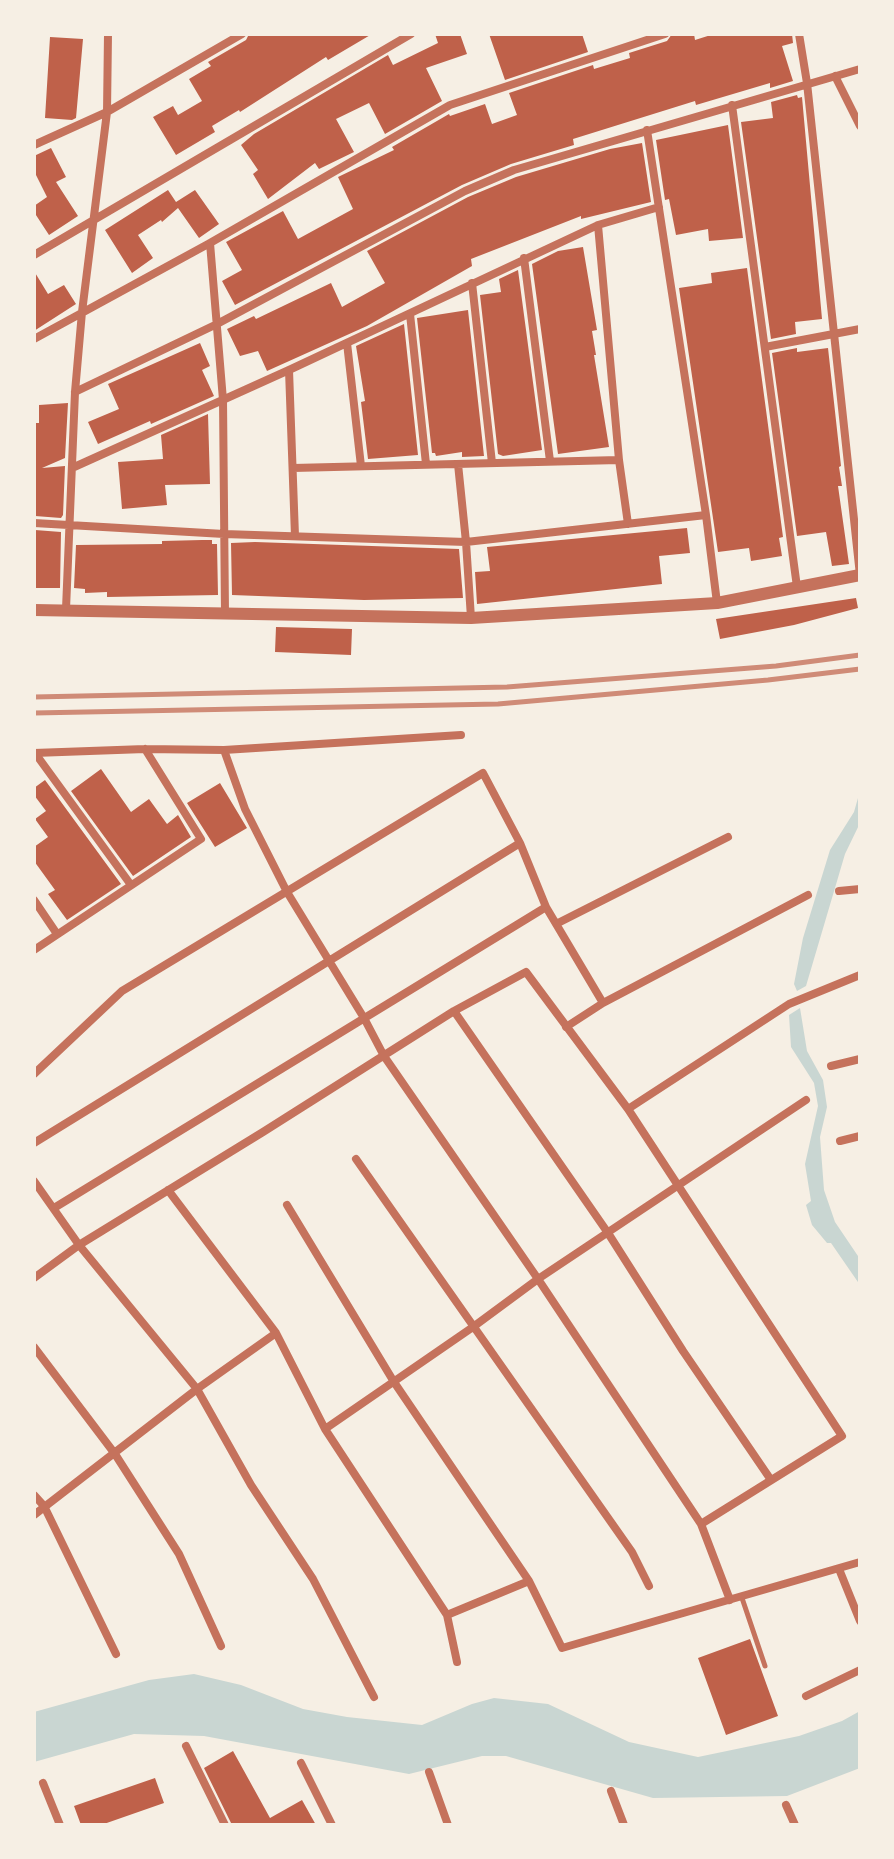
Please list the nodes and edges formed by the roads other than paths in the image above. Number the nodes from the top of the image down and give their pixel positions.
1 (108, 34) edge
2 (242, 34) edge
3 (411, 34) edge
4 (665, 34) edge
5 (799, 34) edge
6 (860, 69) edge
7 (835, 76) junction
8 (807, 83) junction
9 (732, 105) junction
10 (107, 112) junction
11 (860, 126) edge
12 (647, 130) junction
13 (34, 145) edge
14 (659, 207) junction
15 (93, 219) junction
16 (598, 225) junction
17 (210, 243) junction
18 (34, 255) edge
19 (524, 258) junction
20 (472, 283) junction
21 (82, 312) junction
22 (410, 314) junction
23 (217, 324) junction
24 (860, 329) edge
25 (834, 336) junction
26 (34, 339) edge
27 (347, 343) junction
28 (765, 347) junction
29 (289, 370) junction
30 (75, 392) junction
31 (223, 400) junction
32 (619, 460) junction
33 (550, 461) junction
34 (492, 463) junction
35 (426, 464) junction
36 (458, 464) junction
37 (361, 466) junction
38 (72, 468) junction
39 (293, 468) junction
40 (706, 515) junction
41 (34, 523) edge
42 (71, 524) junction
43 (628, 524) junction
44 (224, 534) junction
45 (295, 536) junction
46 (466, 542) junction
47 (860, 575) edge
48 (797, 587) junction
49 (717, 603) junction
50 (66, 609) junction
51 (34, 610) edge
52 (225, 613) junction
53 (471, 618) junction
54 (461, 735) dead end
55 (145, 749) junction
56 (224, 750) junction
57 (35, 753) edge
58 (728, 837) dead end
59 (520, 843) junction
60 (131, 885) junction
61 (860, 889) edge
62 (839, 891) dead end
63 (287, 892) junction
64 (808, 895) dead end
65 (34, 900) edge
66 (546, 907) junction
67 (556, 924) junction
68 (57, 934) junction
69 (34, 950) edge
70 (328, 962) junction
71 (860, 975) edge
72 (603, 1003) junction
73 (454, 1011) junction
74 (364, 1018) junction
75 (566, 1027) junction
76 (384, 1056) junction
77 (860, 1059) edge
78 (831, 1066) dead end
79 (34, 1074) edge
80 (806, 1100) dead end
81 (628, 1109) junction
82 (860, 1136) edge
83 (840, 1141) dead end
84 (34, 1143) edge
85 (356, 1159) dead end
86 (34, 1181) edge
87 (678, 1184) junction
88 (168, 1190) junction
89 (287, 1205) dead end
90 (54, 1208) junction
91 (608, 1233) junction
92 (79, 1245) junction
93 (34, 1278) edge
94 (538, 1279) junction
95 (473, 1327) junction
96 (276, 1333) junction
97 (34, 1347) edge
98 (394, 1382) junction
99 (197, 1389) junction
100 (325, 1429) junction
101 (115, 1454) junction
102 (771, 1480) junction
103 (34, 1495) edge
104 (44, 1506) junction
105 (34, 1515) edge
106 (701, 1524) junction
107 (860, 1562) edge
108 (839, 1569) junction
109 (529, 1581) junction
110 (649, 1586) dead end
111 (742, 1598) junction
112 (730, 1600) junction
113 (447, 1615) junction
114 (860, 1621) edge
115 (221, 1646) dead end
116 (116, 1654) dead end
117 (457, 1662) dead end
118 (765, 1666) dead end
119 (860, 1670) edge
120 (806, 1696) dead end
121 (374, 1697) dead end
122 (186, 1746) dead end
123 (301, 1763) dead end
124 (429, 1772) dead end
125 (43, 1783) dead end
126 (611, 1791) dead end
127 (786, 1805) dead end
128 (60, 1825) edge
129 (225, 1825) edge
130 (332, 1825) edge
131 (448, 1825) edge
132 (624, 1825) edge
133 (795, 1825) edge

1 - 10 street
2 - 10 street
3 - 15 street
4 - 17 street
5 - 8 street
6 - 7 street
7 - 8 street
7 - 11 street
8 - 9 street
8 - 25 street
9 - 12 street
9 - 28 street
10 - 13 street
10 - 15 street
12 - 14 street
12 - 23 street
14 - 16 street
14 - 40 street
15 - 18 street
15 - 21 street
16 - 19 street
16 - 32 street
17 - 21 street
17 - 23 street
19 - 20 street
19 - 33 street
20 - 22 street
20 - 34 street
21 - 26 street
21 - 30 street
22 - 27 street
22 - 35 street
23 - 30 street
23 - 31 street
24 - 25 street
25 - 28 street
25 - 47 street
27 - 29 street
27 - 37 street
28 - 48 street
29 - 31 street
29 - 39 street
30 - 38 street
31 - 38 street
31 - 44 street
32 - 33 street
32 - 43 street
33 - 34 street
34 - 36 street
35 - 36 street
35 - 37 street
36 - 46 street
37 - 39 street
38 - 42 street
39 - 45 street
40 - 43 street
40 - 49 street
41 - 42 street
42 - 44 street
42 - 50 street
43 - 46 street
44 - 45 street
44 - 52 street
45 - 46 street
46 - 53 street
47 - 48 street
48 - 49 street
49 - 53 street
50 - 51 street
50 - 52 street
52 - 53 street
54 - 56 street
55 - 56 street
55 - 57 street
55 - 60 street
56 - 63 street
57 - 60 street
58 - 67 street
59 - 63 street
59 - 66 street
59 - 70 street
60 - 68 street
61 - 62 street
63 - 70 street
63 - 79 street
64 - 72 street
65 - 68 street
66 - 67 street
66 - 74 street
67 - 72 street
68 - 69 street
70 - 74 street
70 - 84 street
71 - 81 street
72 - 75 street
73 - 75 street
73 - 76 street
73 - 91 street
74 - 76 street
74 - 90 street
75 - 81 street
76 - 88 street
76 - 94 street
77 - 78 street
80 - 87 street
81 - 87 street
82 - 83 street
85 - 95 street
86 - 90 street
87 - 91 street
87 - 102 street
88 - 92 street
88 - 96 street
89 - 98 street
90 - 92 street
91 - 94 street
91 - 102 street
92 - 93 street
92 - 99 street
94 - 95 street
94 - 106 street
95 - 98 street
95 - 110 street
96 - 99 street
96 - 100 street
97 - 101 street
98 - 100 street
98 - 109 street
99 - 101 street
99 - 121 street
100 - 113 street
101 - 104 street
101 - 115 street
102 - 106 street
103 - 104 street
104 - 105 street
104 - 116 street
106 - 112 street
107 - 108 street
108 - 111 street
108 - 114 street
109 - 112 street
109 - 113 street
111 - 112 street
111 - 118 lane
113 - 117 street
119 - 120 street
122 - 129 street
123 - 130 street
124 - 131 street
125 - 128 street
126 - 132 street
127 - 133 street

